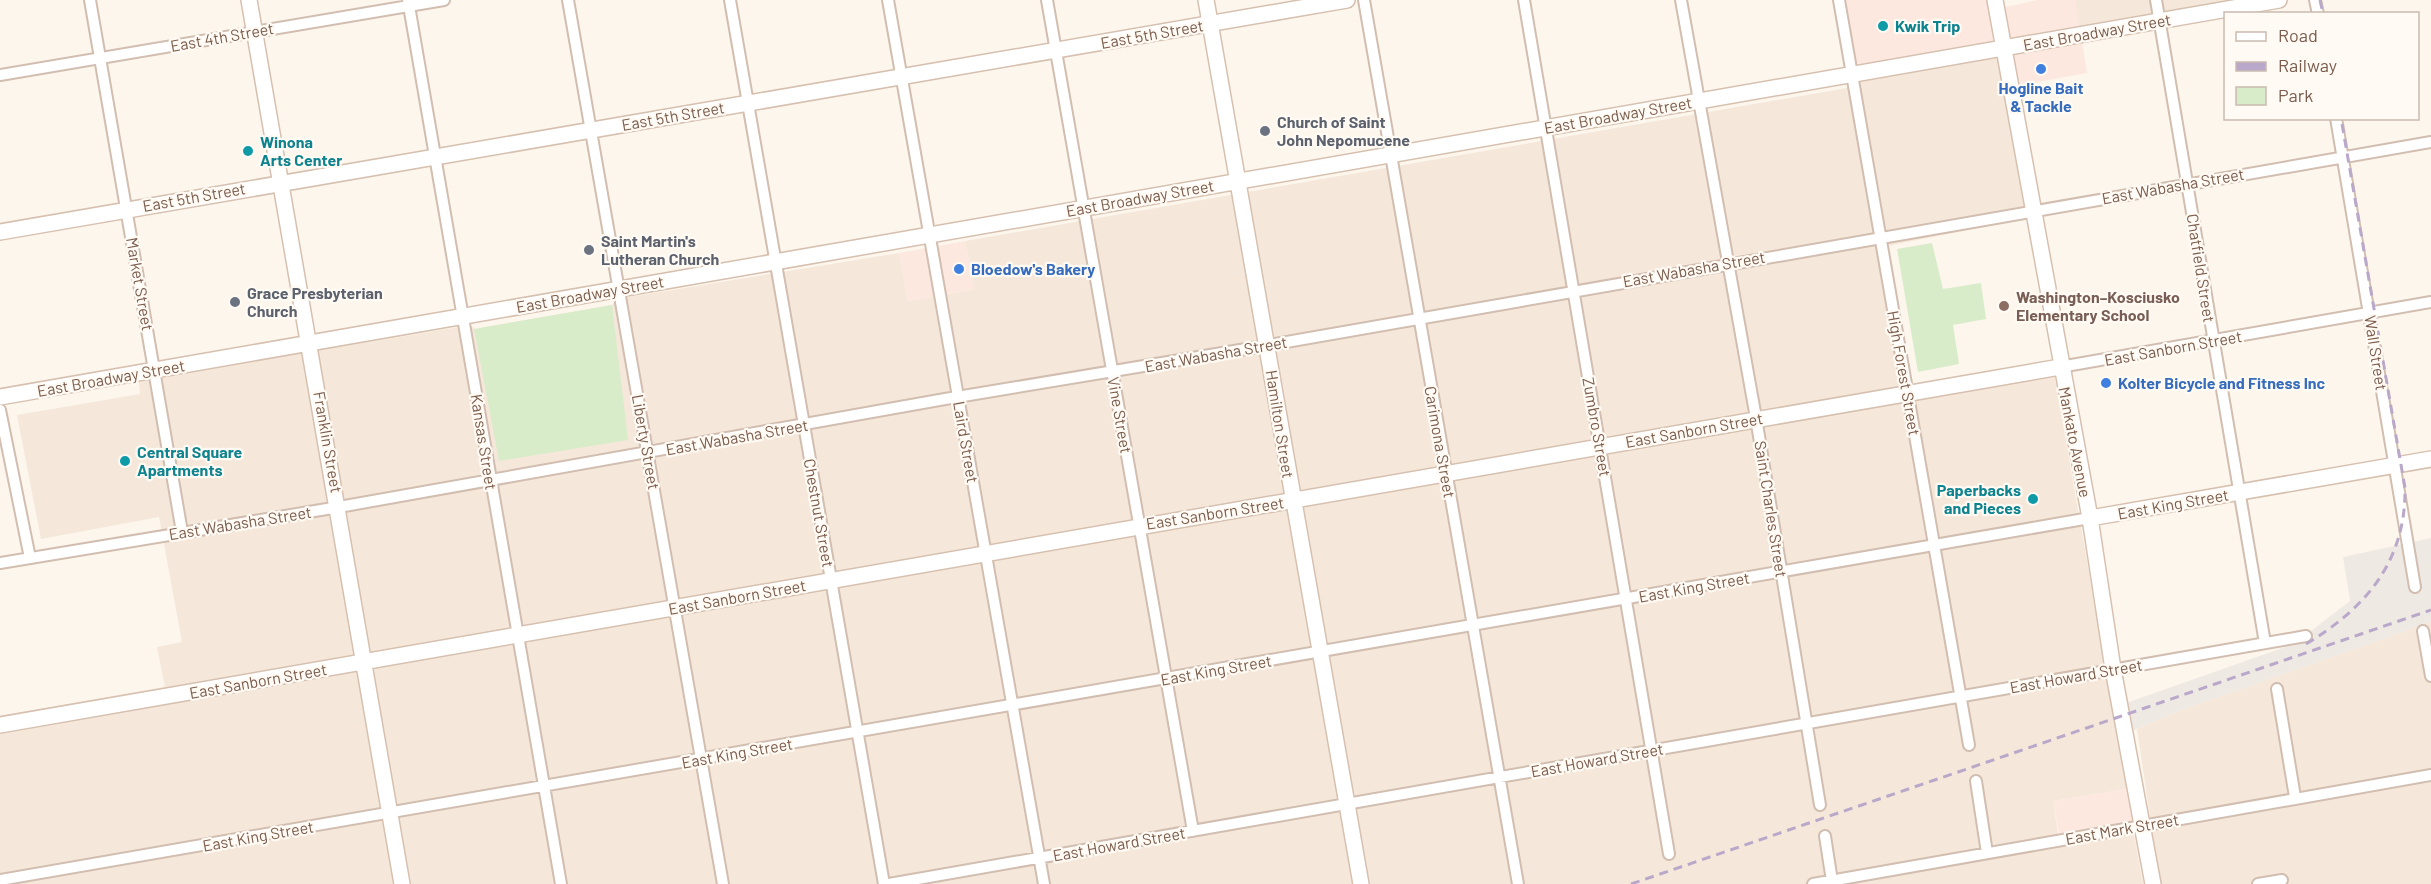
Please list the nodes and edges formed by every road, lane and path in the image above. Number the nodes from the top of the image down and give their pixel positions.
1 (90, 0) edge
2 (249, 0) edge
3 (444, 0) edge
4 (568, 0) edge
5 (730, 0) edge
6 (888, 0) edge
7 (1047, 0) edge
8 (1206, 0) edge
9 (1347, 0) edge
10 (1364, 0) edge
11 (1524, 0) edge
12 (1681, 0) edge
13 (1839, 0) edge
14 (1995, 0) edge
15 (2156, 0) edge
16 (2279, 0) edge
17 (408, 3) edge
18 (2160, 21) junction
19 (1210, 24) junction
20 (254, 31) junction
21 (2004, 48) junction
22 (1055, 50) junction
23 (102, 60) junction
24 (1851, 74) junction
25 (0, 75) edge
26 (902, 77) junction
27 (1698, 101) junction
28 (748, 102) junction
29 (2336, 120) edge
30 (1544, 128) junction
31 (591, 131) junction
32 (2431, 142) edge
33 (1389, 155) junction
34 (435, 156) junction
35 (2343, 158) junction
36 (1238, 181) junction
37 (280, 182) junction
38 (2188, 183) junction
39 (1083, 208) junction
40 (127, 209) junction
41 (2034, 210) junction
42 (0, 232) edge
43 (930, 235) junction
44 (1879, 237) junction
45 (776, 262) junction
46 (1728, 264) junction
47 (619, 289) junction
48 (1572, 290) junction
49 (2431, 302) edge
50 (2370, 313) junction
51 (462, 316) junction
52 (1419, 317) junction
53 (2213, 341) junction
54 (310, 343) junction
55 (1267, 345) junction
56 (2060, 367) junction
57 (155, 370) junction
58 (1112, 372) junction
59 (1907, 393) junction
60 (0, 397) edge
61 (958, 397) junction
62 (0, 410) edge
63 (1756, 418) junction
64 (804, 426) junction
65 (1600, 447) junction
66 (647, 452) junction
67 (2431, 459) edge
68 (2394, 466) junction
69 (1445, 474) junction
70 (491, 479) junction
71 (2241, 492) junction
72 (1294, 500) junction
73 (339, 507) junction
74 (2090, 518) junction
75 (1139, 525) junction
76 (182, 532) junction
77 (1934, 545) junction
78 (986, 554) junction
79 (30, 558) junction
80 (0, 563) edge
81 (1781, 572) junction
82 (831, 580) junction
83 (2415, 587) dead end
84 (1626, 599) junction
85 (675, 608) junction
86 (1472, 626) junction
87 (2423, 631) dead end
88 (518, 634) junction
89 (2306, 636) dead end
90 (2265, 643) junction
91 (1320, 652) junction
92 (365, 663) junction
93 (2114, 669) junction
94 (2431, 676) edge
95 (1166, 678) junction
96 (2277, 689) dead end
97 (1961, 696) junction
98 (1012, 705) junction
99 (1808, 723) junction
100 (0, 725) edge
101 (858, 732) junction
102 (1969, 745) dead end
103 (1653, 750) junction
104 (701, 759) junction
105 (2431, 775) edge
106 (1498, 777) junction
107 (1976, 781) dead end
108 (544, 786) junction
109 (2295, 797) junction
110 (1347, 804) junction
111 (1820, 805) dead end
112 (390, 813) junction
113 (2143, 826) junction
114 (1192, 831) junction
115 (1825, 836) dead end
116 (1669, 854) dead end
117 (1988, 854) junction
118 (1040, 858) junction
119 (0, 880) edge
120 (2282, 880) dead end
121 (1832, 881) junction
122 (402, 884) edge
123 (561, 884) edge
124 (723, 884) edge
125 (884, 884) edge
126 (889, 884) edge
127 (1044, 884) edge
128 (1361, 884) edge
129 (1518, 884) edge
130 (1813, 884) edge
131 (2152, 884) edge
132 (2258, 884) edge

1 - 23 street, Market Street
2 - 20 street, Franklin Street
3 - 17 street, East 4th Street
4 - 31 street, Liberty Street
5 - 28 street, Chestnut Street
6 - 26 street, Laird Street
7 - 22 street, Vine Street
8 - 19 street, Hamilton Street
9 - 19 street, East 5th Street
10 - 33 street, Carimona Street
11 - 30 street, Zumbro Street
12 - 27 street, Saint Charles Street
13 - 24 street, High Forest Street
14 - 21 street, Mankato Avenue
15 - 18 street, Chatfield Street
16 - 18 street, East Broadway Street
17 - 20 street, East 4th Street
17 - 34 street, Kansas Street
18 - 21 street, East Broadway Street
18 - 38 street, Chatfield Street
19 - 22 street, East 5th Street
19 - 36 street, Hamilton Street
20 - 23 street, East 4th Street
20 - 37 street, Franklin Street
21 - 24 street, East Broadway Street
21 - 41 street, Mankato Avenue
22 - 26 street, East 5th Street
22 - 39 street, Vine Street
23 - 25 street, East 4th Street
23 - 40 street, Market Street
24 - 27 street, East Broadway Street
24 - 44 street, High Forest Street
26 - 28 street, East 5th Street
26 - 43 street, Laird Street
27 - 30 street, East Broadway Street
27 - 46 street, Saint Charles Street
28 - 31 street, East 5th Street
28 - 45 street, Chestnut Street
29 - 35 street, Wall Street
30 - 33 street, East Broadway Street
30 - 48 street, Zumbro Street
31 - 34 street, East 5th Street
31 - 47 street, Liberty Street
32 - 35 street, East Wabasha Street
33 - 36 street, East Broadway Street
33 - 52 street, Carimona Street
34 - 37 street, East 5th Street
34 - 51 street, Kansas Street
35 - 38 street, East Wabasha Street
35 - 50 street, Wall Street
36 - 39 street, East Broadway Street
36 - 55 street, Hamilton Street
37 - 40 street, East 5th Street
37 - 54 street, Franklin Street
38 - 41 street, East Wabasha Street
38 - 53 street, Chatfield Street
39 - 43 street, East Broadway Street
39 - 58 street, Vine Street
40 - 42 street, East 5th Street
40 - 57 street, Market Street
41 - 44 street, East Wabasha Street
41 - 56 street, Mankato Avenue
43 - 45 street, East Broadway Street
43 - 61 street, Laird Street
44 - 46 street, East Wabasha Street
44 - 59 street, High Forest Street
45 - 47 street, East Broadway Street
45 - 64 street, Chestnut Street
46 - 48 street, East Wabasha Street
46 - 63 street, Saint Charles Street
47 - 51 street, East Broadway Street
47 - 66 street, Liberty Street
48 - 52 street, East Wabasha Street
48 - 65 street, Zumbro Street
49 - 50 street, East Sanborn Street
50 - 53 street, East Sanborn Street
50 - 68 street, Wall Street
51 - 54 street, East Broadway Street
51 - 70 street, Kansas Street
52 - 55 street, East Wabasha Street
52 - 69 street, Carimona Street
53 - 56 street, East Sanborn Street
53 - 71 street, Chatfield Street
54 - 57 street, East Broadway Street
54 - 73 street, Franklin Street
55 - 58 street, East Wabasha Street
55 - 72 street, Hamilton Street
56 - 59 street, East Sanborn Street
56 - 74 street, Mankato Avenue
57 - 60 street, East Broadway Street
57 - 76 street, Market Street
58 - 61 street, East Wabasha Street
58 - 75 street, Vine Street
59 - 63 street, East Sanborn Street
59 - 77 street, High Forest Street
61 - 64 street, East Wabasha Street
61 - 78 street, Laird Street
62 - 79 street
63 - 65 street, East Sanborn Street
63 - 81 street, Saint Charles Street
64 - 66 street, East Wabasha Street
64 - 82 street, Chestnut Street
65 - 69 street, East Sanborn Street
65 - 84 street, Zumbro Street
66 - 70 street, East Wabasha Street
66 - 85 street, Liberty Street
67 - 68 street, East King Street
68 - 71 street, East King Street
68 - 83 street, Wall Street
69 - 72 street, East Sanborn Street
69 - 86 street, Carimona Street
70 - 73 street, East Wabasha Street
70 - 88 street, Kansas Street
71 - 74 street, East King Street
71 - 90 street, Chatfield Street
72 - 75 street, East Sanborn Street
72 - 91 street, Hamilton Street
73 - 76 street, East Wabasha Street
73 - 92 street, Franklin Street
74 - 77 street, East King Street
74 - 93 street, Mankato Avenue
75 - 78 street, East Sanborn Street
75 - 95 street, Vine Street
76 - 79 street, East Wabasha Street
77 - 81 street, East King Street
77 - 97 street, High Forest Street
78 - 82 street, East Sanborn Street
78 - 98 street, Laird Street
79 - 80 street, East Wabasha Street
81 - 84 street, East King Street
81 - 99 street, Saint Charles Street
82 - 85 street, East Sanborn Street
82 - 101 street, Chestnut Street
84 - 86 street, East King Street
84 - 103 street, Zumbro Street
85 - 88 street, East Sanborn Street
85 - 104 street, Liberty Street
86 - 91 street, East King Street
86 - 106 street, Carimona Street
87 - 94 street
88 - 92 street, East Sanborn Street
88 - 108 street, Kansas Street
89 - 90 street, East Howard Street
90 - 93 street, East Howard Street
91 - 95 street, East King Street
91 - 110 street, Hamilton Street
92 - 100 street, East Sanborn Street
92 - 112 street, Franklin Street
93 - 97 street, East Howard Street
93 - 113 street, Mankato Avenue
95 - 98 street, East King Street
95 - 114 street, Vine Street
96 - 109 street
97 - 99 street, East Howard Street
97 - 102 street, High Forest Street
98 - 101 street, East King Street
98 - 118 street, Laird Street
99 - 103 street, East Howard Street
99 - 111 street, Saint Charles Street
101 - 104 street, East King Street
101 - 125 street, Chestnut Street
103 - 106 street, East Howard Street
103 - 116 street, Zumbro Street
104 - 108 street, East King Street
104 - 124 street, Liberty Street
105 - 109 street, East Mark Street
106 - 110 street, East Howard Street
106 - 129 street, Carimona Street
107 - 117 street
108 - 112 street, East King Street
108 - 123 street, Kansas Street
109 - 113 street, East Mark Street
110 - 114 street, East Howard Street
110 - 128 street, Hamilton Street
112 - 119 street, East King Street
112 - 122 street, Franklin Street
113 - 117 street, East Mark Street
113 - 131 street, Mankato Avenue
114 - 118 street, East Howard Street
115 - 121 street
117 - 121 street, East Mark Street
118 - 126 street, East Howard Street
118 - 127 street, Laird Street
120 - 132 street
121 - 130 street, East Mark Street

